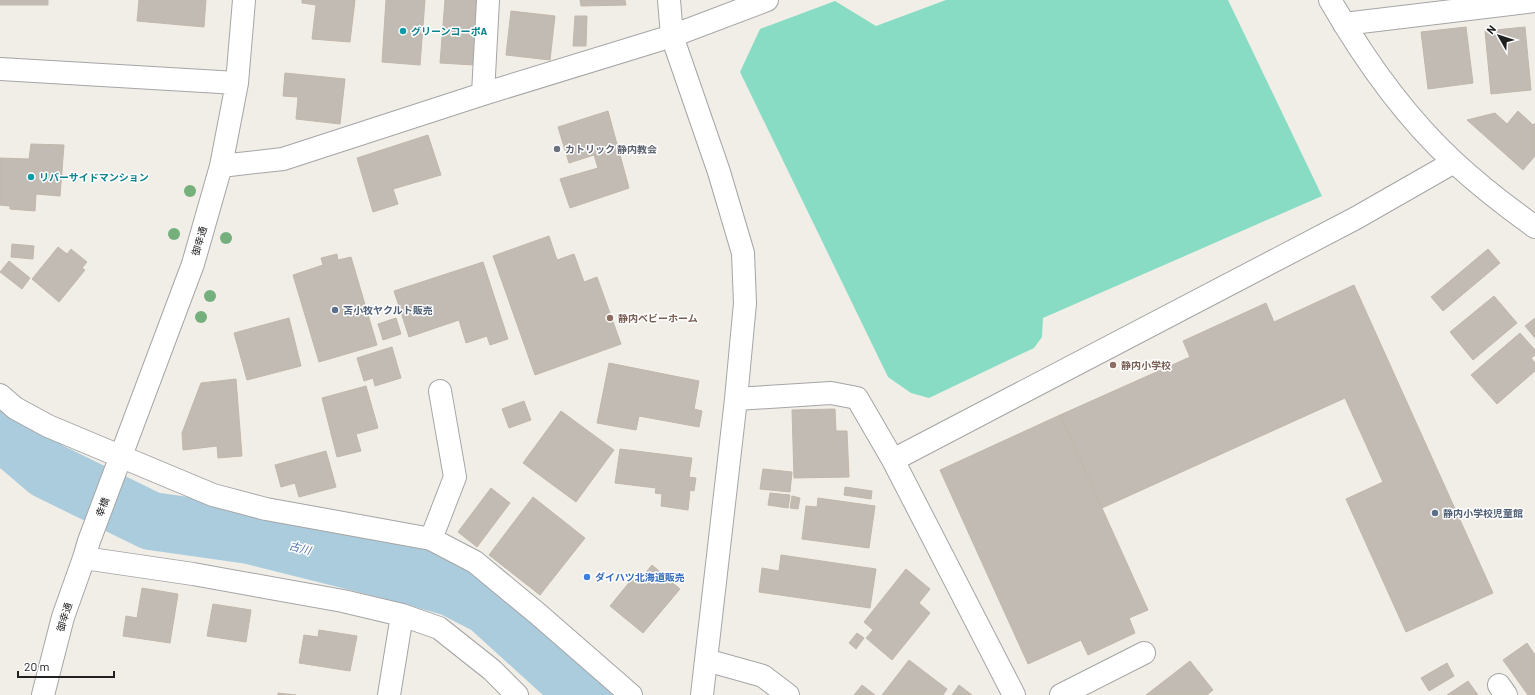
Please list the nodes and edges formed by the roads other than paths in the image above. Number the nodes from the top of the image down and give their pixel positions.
1 (244, 0) edge
2 (488, 0) edge
3 (670, 0) edge
4 (767, 0) edge
5 (1330, 0) edge
6 (1535, 1) edge
7 (1344, 24) junction
8 (672, 36) junction
9 (0, 69) edge
10 (236, 83) junction
11 (483, 94) junction
12 (1454, 162) junction
13 (221, 166) junction
14 (1535, 227) edge
15 (440, 391) dead end
16 (0, 395) edge
17 (736, 399) junction
18 (893, 460) junction
19 (118, 465) junction
20 (430, 539) junction
21 (87, 549) junction
22 (402, 615) junction
23 (1144, 653) dead end
24 (706, 660) junction
25 (44, 695) edge
26 (389, 695) edge
27 (517, 695) edge
28 (631, 695) edge
29 (702, 695) edge
30 (788, 695) edge
31 (1014, 695) edge
32 (1061, 695) edge

1 - 10 street, 御幸通
2 - 11 street
3 - 8 street
4 - 8 street
5 - 7 street
6 - 7 street
7 - 12 street
8 - 11 street
8 - 17 street
9 - 10 street
10 - 13 street, 御幸通
11 - 13 street
12 - 14 street
12 - 18 street
13 - 19 street, 御幸通
15 - 20 street
16 - 19 street
17 - 18 street
17 - 24 street
18 - 31 street
19 - 20 street
19 - 21 street, 幸橋
20 - 28 street
21 - 22 street
21 - 25 street, 御幸通
22 - 26 street
22 - 27 street
23 - 32 street
24 - 29 street
24 - 30 street

